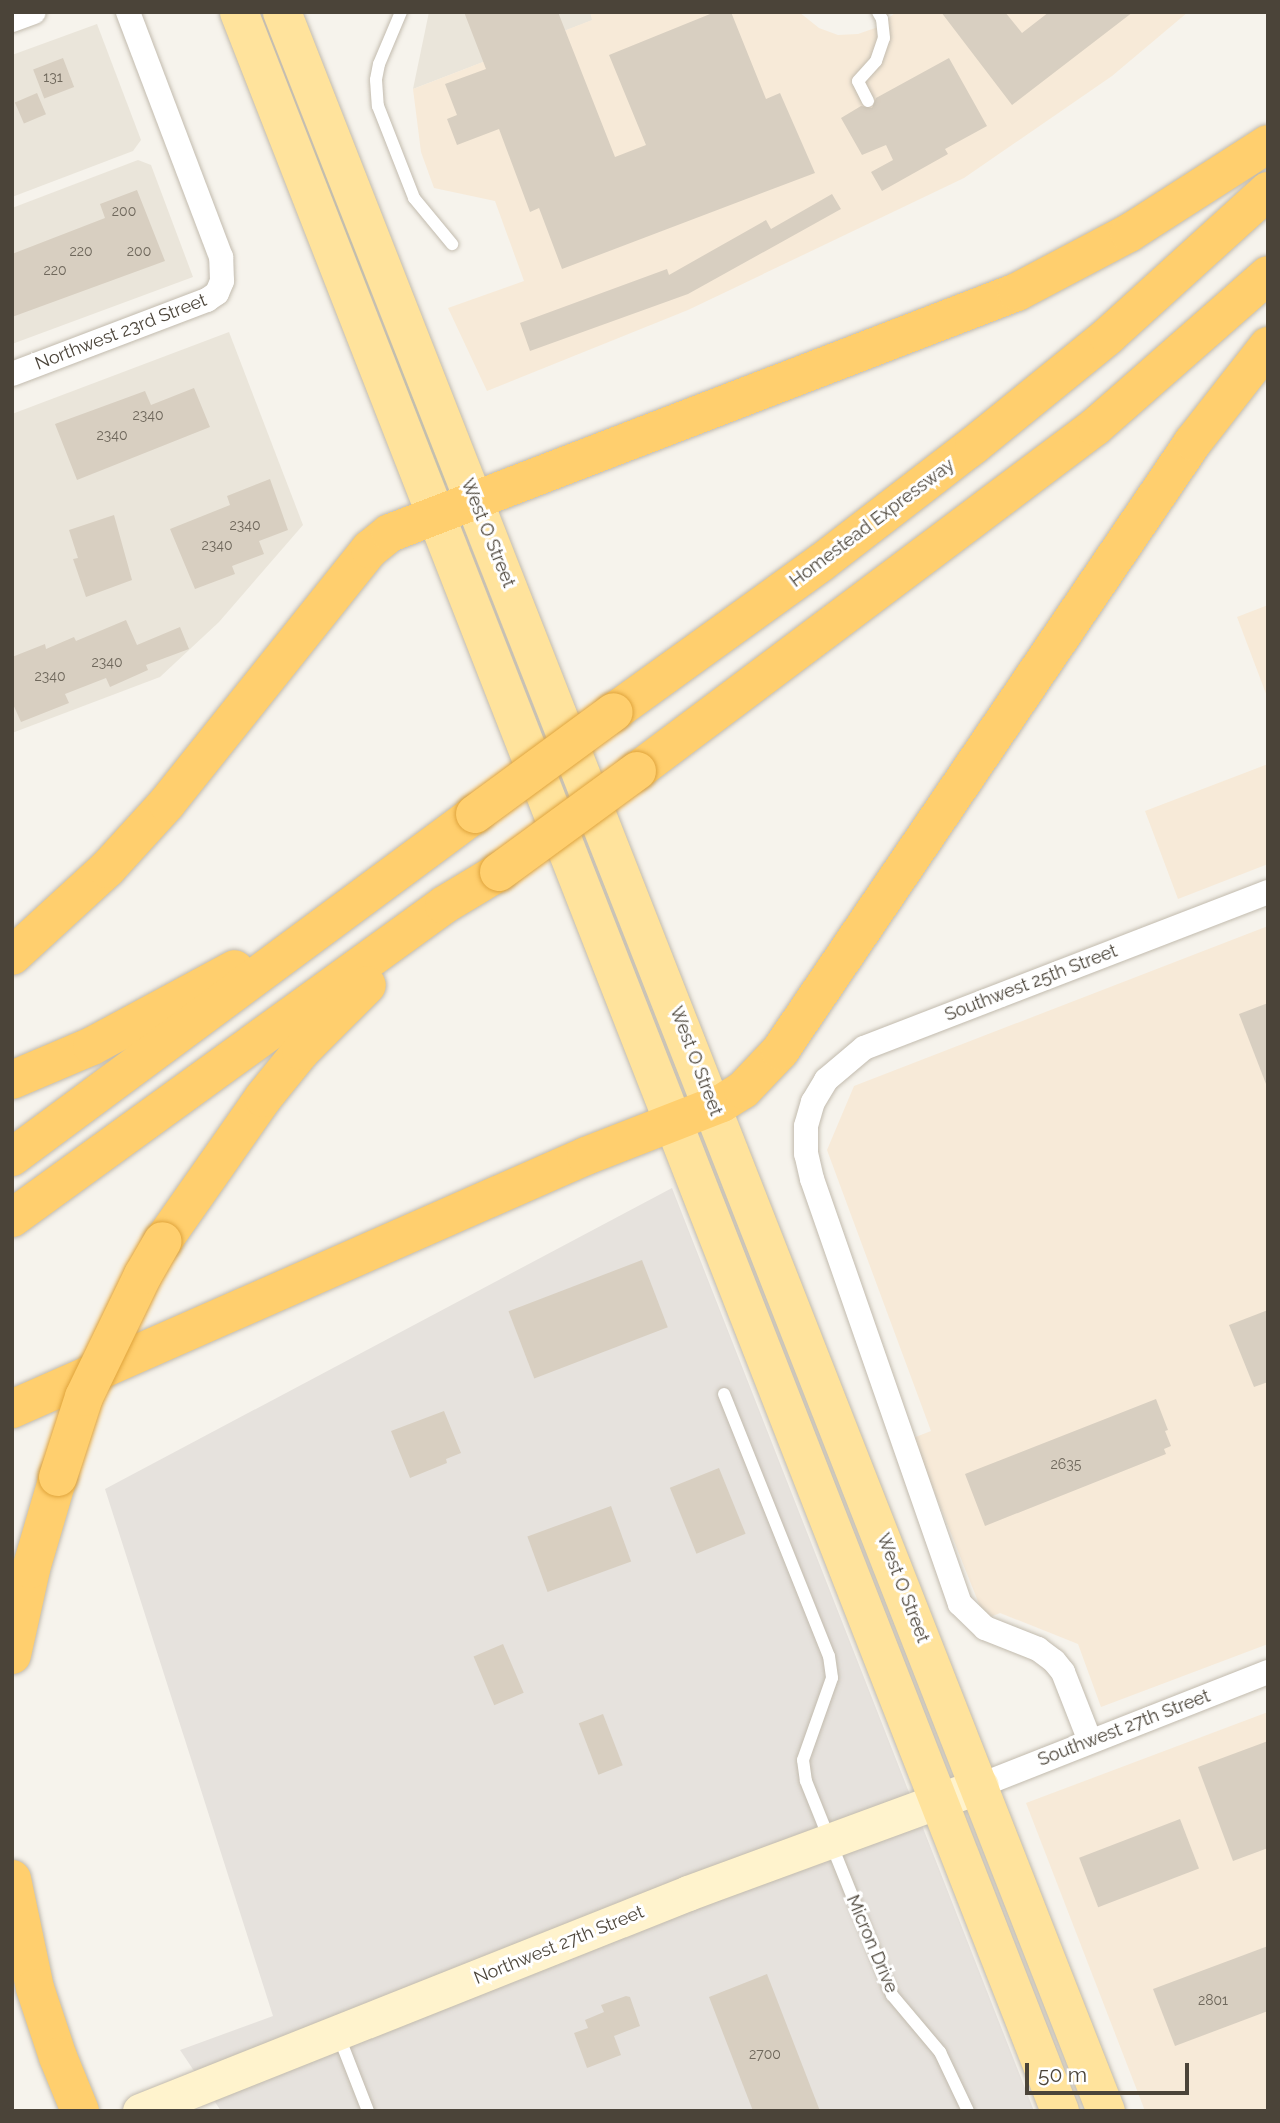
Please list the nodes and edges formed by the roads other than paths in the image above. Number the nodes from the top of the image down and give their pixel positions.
1 (34, 12) edge
2 (128, 12) edge
3 (239, 12) edge
4 (282, 12) edge
5 (401, 12) edge
6 (878, 12) edge
7 (12, 20) edge
8 (868, 101) dead end
9 (1268, 144) edge
10 (1268, 191) edge
11 (452, 244) dead end
12 (1268, 275) edge
13 (1268, 346) edge
14 (12, 374) edge
15 (475, 500) junction
16 (435, 515) junction
17 (465, 822) junction
18 (499, 872) junction
19 (1268, 892) edge
20 (12, 956) edge
21 (12, 1080) edge
22 (714, 1106) junction
23 (675, 1122) junction
24 (12, 1157) edge
25 (12, 1218) edge
26 (724, 1394) dead end
27 (12, 1409) edge
28 (12, 1655) edge
29 (1268, 1672) edge
30 (1090, 1741) junction
31 (981, 1785) junction
32 (939, 1800) junction
33 (830, 1841) junction
34 (12, 1879) edge
35 (338, 2034) junction
36 (80, 2111) edge
37 (140, 2111) edge
38 (368, 2111) edge
39 (968, 2111) edge
40 (1060, 2111) edge
41 (1106, 2111) edge

1 - 7 street
2 - 14 street, Northwest 23rd Street
3 - 16 main road
4 - 15 main road, West O Street
5 - 11 lane
6 - 8 lane
9 - 15 highway
10 - 17 highway, Homestead Expressway, bridge
12 - 18 highway, bridge
13 - 22 highway
15 - 16 highway
15 - 22 main road, West O Street
16 - 20 highway
16 - 23 main road
17 - 21 highway
17 - 24 highway
18 - 25 highway
18 - 28 highway, bridge
19 - 30 street, Southwest 25th Street
22 - 23 highway
22 - 31 main road, West O Street
23 - 27 highway
23 - 32 main road
26 - 33 lane, Micron Drive
29 - 30 street, Southwest 27th Street
30 - 31 street, Southwest 27th Street
31 - 32 street, Northwest 27th Street
31 - 41 main road, West O Street
32 - 33 street, Northwest 27th Street
32 - 40 main road
33 - 35 street, Northwest 27th Street
33 - 39 lane, Micron Drive
34 - 36 highway
35 - 37 street, Northwest 27th Street
35 - 38 lane

